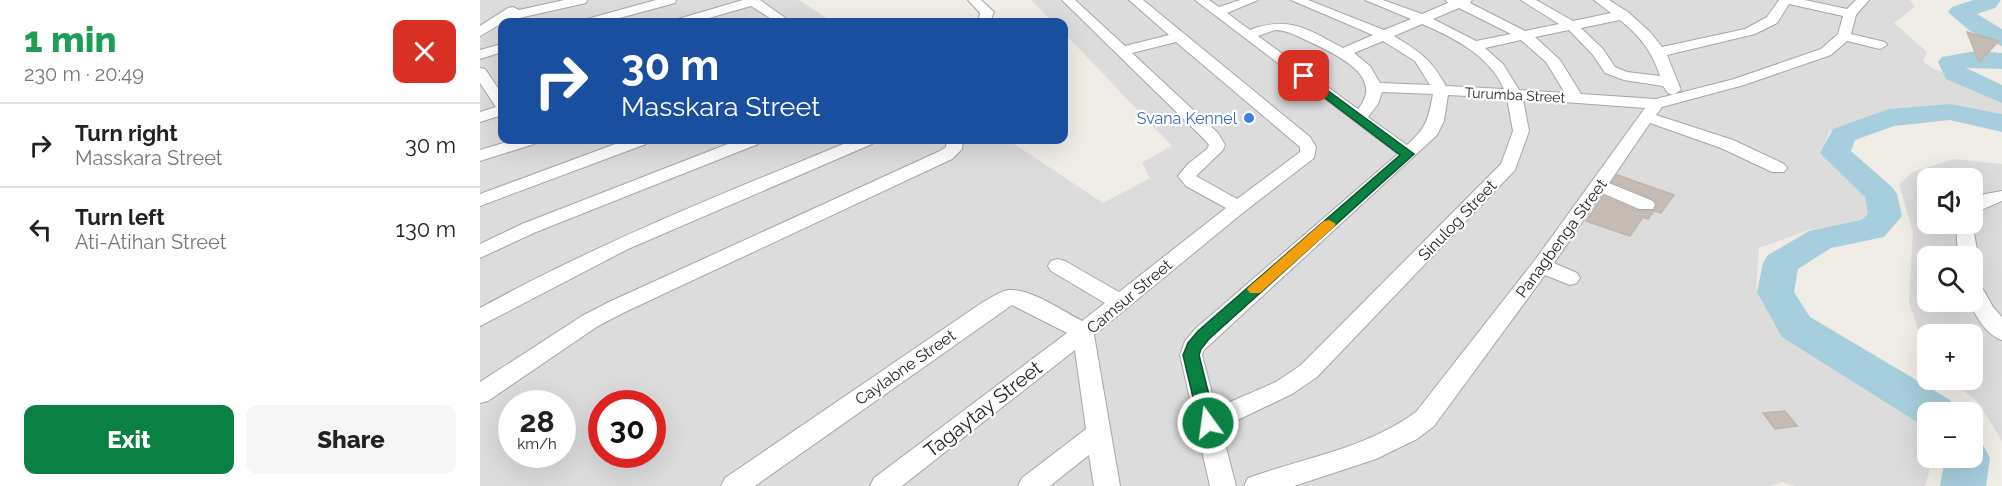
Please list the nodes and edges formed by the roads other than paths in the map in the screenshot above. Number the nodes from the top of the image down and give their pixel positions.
1 (530, 0) edge
2 (581, 0) edge
3 (670, 0) edge
4 (974, 0) edge
5 (1068, 0) edge
6 (1135, 0) edge
7 (1201, 0) edge
8 (1252, 0) edge
9 (1297, 0) edge
10 (1372, 0) edge
11 (1600, 0) edge
12 (1787, 0) edge
13 (1863, 0) edge
14 (752, 1) edge
15 (1459, 1) edge
16 (1539, 2) edge
17 (1218, 12) junction
18 (1850, 14) junction
19 (1623, 15) junction
20 (502, 18) joint
21 (606, 18) edge
22 (696, 18) edge
23 (775, 18) edge
24 (985, 18) edge
25 (1424, 18) junction
26 (1493, 18) junction
27 (498, 21) edge
28 (1572, 26) junction
29 (480, 32) edge
30 (1382, 34) junction
31 (1248, 35) junction
32 (1522, 36) junction
33 (1844, 36) junction
34 (1178, 37) junction
35 (1880, 45) dead end
36 (1474, 46) junction
37 (498, 49) edge
38 (1122, 51) junction
39 (1345, 52) junction
40 (1658, 52) junction
41 (480, 55) edge
42 (490, 77) edge
43 (1668, 82) junction
44 (1374, 87) junction
45 (1441, 92) junction
46 (1515, 94) junction
47 (498, 95) edge
48 (1576, 98) junction
49 (1678, 98) junction
50 (1651, 110) junction
51 (498, 111) edge
52 (480, 117) edge
53 (1359, 118) junction
54 (516, 144) edge
55 (629, 144) edge
56 (742, 144) edge
57 (857, 144) edge
58 (955, 144) edge
59 (1408, 154) junction
60 (480, 156) edge
61 (1778, 168) dead end
62 (1599, 185) junction
63 (2002, 196) edge
64 (480, 200) edge
65 (1983, 202) edge
66 (1646, 205) dead end
67 (1238, 207) junction
68 (480, 252) edge
69 (1542, 265) junction
70 (1058, 266) dead end
71 (1570, 278) dead end
72 (1120, 302) junction
73 (1983, 308) edge
74 (480, 318) edge
75 (1083, 332) junction
76 (2002, 332) edge
77 (480, 394) edge
78 (1208, 423) junction
79 (1099, 433) junction
80 (734, 486) edge
81 (883, 486) edge
82 (1031, 486) edge
83 (1107, 486) edge
84 (1223, 486) edge
85 (1257, 486) edge

1 - 20 street
2 - 20 street
3 - 21 street
4 - 24 street
5 - 38 street
6 - 34 street
7 - 17 street
8 - 17 street
9 - 30 street
10 - 25 street, Sinulog Street
11 - 19 street
12 - 18 street
12 - 40 street
13 - 18 street
14 - 22 street
14 - 23 street
15 - 25 street
15 - 26 street
16 - 26 street
16 - 28 street
17 - 31 street
18 - 33 street
19 - 28 street
19 - 40 street
25 - 30 street
25 - 36 street, Sinulog Street
26 - 32 street
27 - 29 street
28 - 32 street
28 - 43 street
30 - 39 street
30 - 45 street
31 - 39 street
31 - 53 street
32 - 36 street
32 - 48 street
33 - 35 street
33 - 49 street
34 - 38 street
34 - 67 street, Camsur Street
36 - 46 street, Sinulog Street
37 - 41 street
38 - 67 street
39 - 44 street
40 - 43 street
42 - 47 street
43 - 49 street
44 - 45 street, Turumba Street
44 - 53 street
45 - 46 street, Turumba Street
45 - 59 street
46 - 48 street, Turumba Street
46 - 78 street, Sinulog Street
48 - 50 street, Turumba Street
49 - 50 street
50 - 61 street
50 - 62 street, Panagbenga Street
51 - 52 street
53 - 59 street
54 - 60 street
55 - 64 street
56 - 68 street
57 - 74 street
58 - 77 street
59 - 78 street
62 - 66 street
62 - 69 street, Panagbenga Street
63 - 65 street
67 - 72 street, Camsur Street
69 - 71 street
69 - 85 street, Panagbenga Street
70 - 72 street
72 - 75 street, Camsur Street
73 - 76 street
75 - 79 street, Camsur Street
75 - 80 street, Caylabne Street
75 - 81 street, Tagaytay Street
78 - 84 street
79 - 82 street
79 - 83 street, Camsur Street

